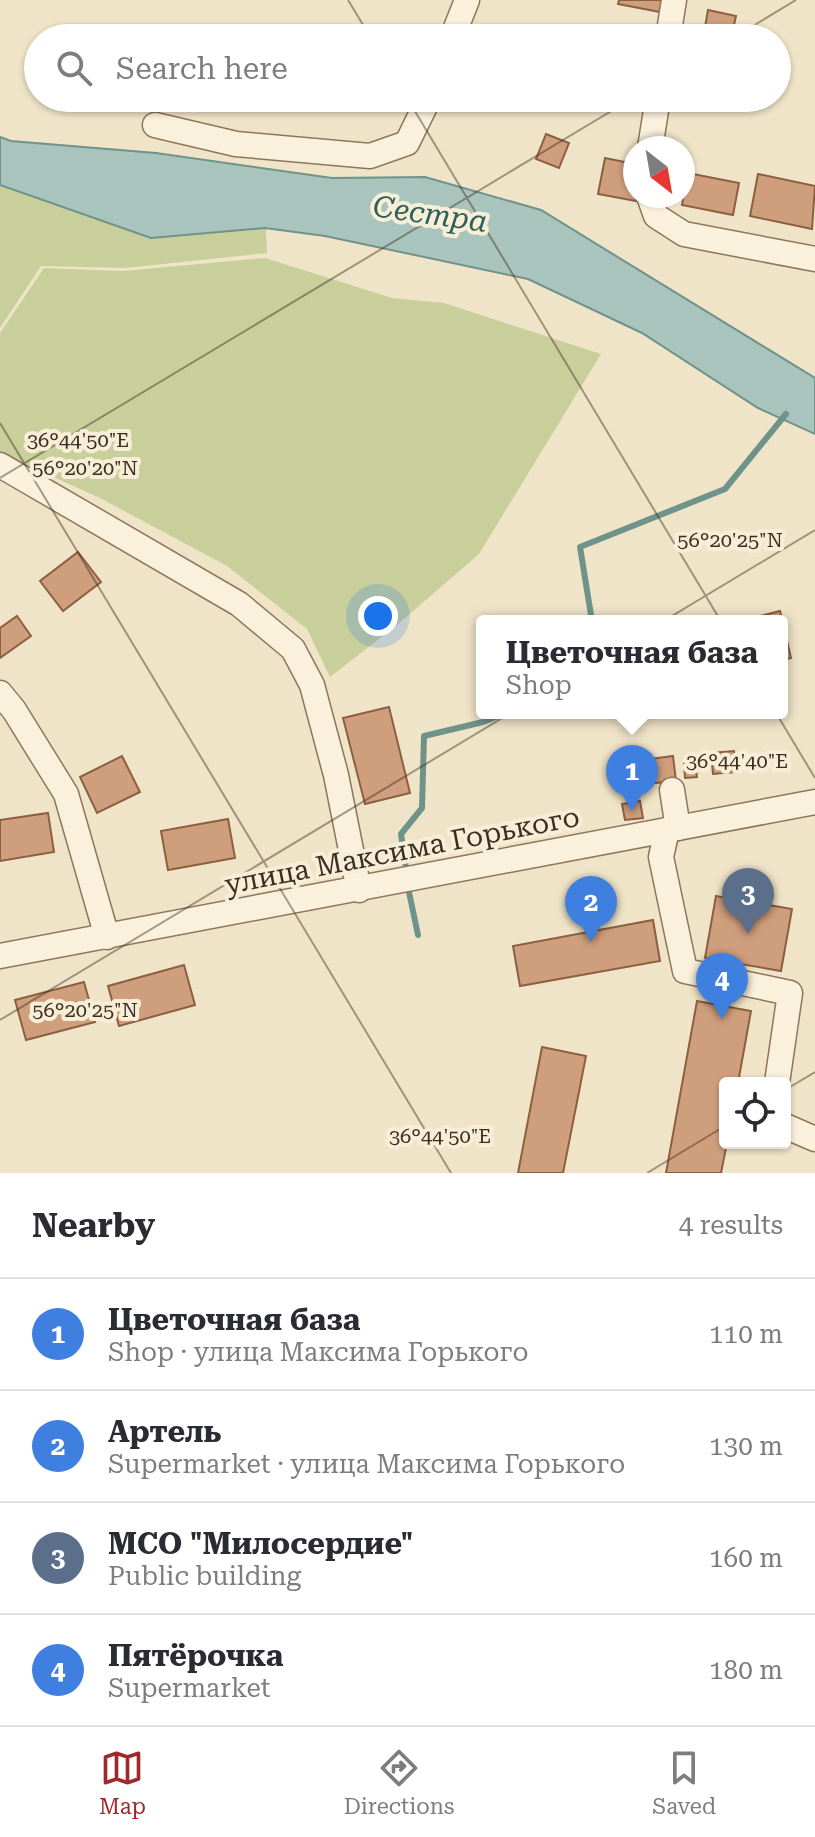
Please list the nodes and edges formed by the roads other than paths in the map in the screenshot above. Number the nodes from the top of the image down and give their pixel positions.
1 (467, 0) edge
2 (674, 0) edge
3 (458, 24) edge
4 (670, 24) edge
5 (423, 112) edge
6 (656, 112) edge
7 (155, 125) dead end
8 (652, 136) edge
9 (653, 208) edge
10 (815, 259) edge
11 (0, 465) edge
12 (0, 693) edge
13 (672, 790) dead end
14 (815, 802) edge
15 (673, 829) junction
16 (359, 890) junction
17 (107, 937) junction
18 (0, 956) edge
19 (778, 1077) edge
20 (791, 1129) edge
21 (815, 1139) edge

1 - 3 street
2 - 4 street
5 - 7 street
6 - 8 street
9 - 10 street
11 - 16 street
12 - 17 street
13 - 15 street
14 - 15 street, улица Максима Горького
15 - 16 street, улица Максима Горького
15 - 19 street
16 - 17 street, улица Максима Горького
17 - 18 street, улица Максима Горького
20 - 21 street

